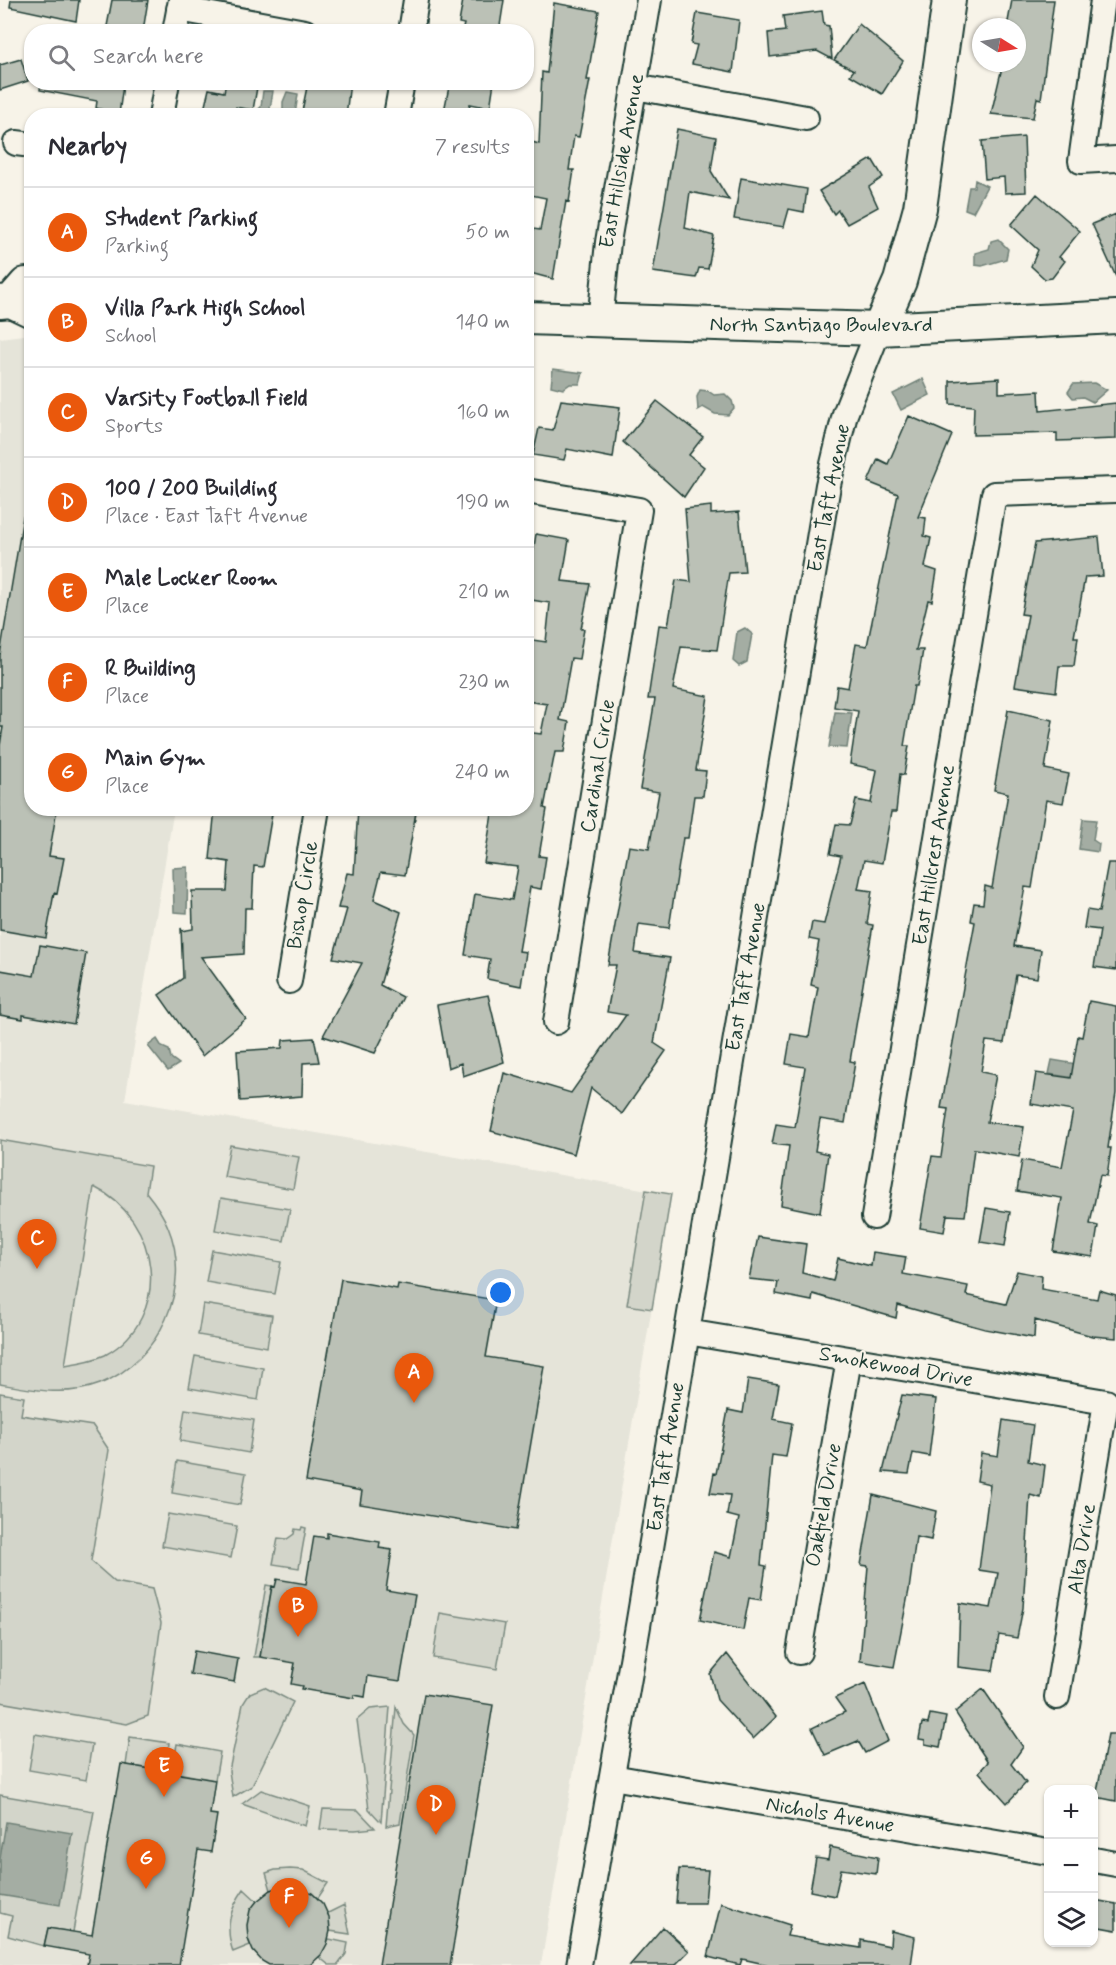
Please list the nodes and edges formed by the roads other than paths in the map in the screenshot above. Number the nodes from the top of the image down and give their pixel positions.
1 (416, 0) edge
2 (650, 0) edge
3 (949, 0) edge
4 (1103, 0) edge
5 (179, 13) edge
6 (252, 24) edge
7 (412, 24) edge
8 (635, 87) junction
9 (165, 90) edge
10 (401, 90) edge
11 (162, 108) edge
12 (397, 108) edge
13 (806, 118) dead end
14 (1116, 159) edge
15 (1116, 317) edge
16 (534, 318) edge
17 (600, 322) junction
18 (879, 329) junction
19 (1116, 490) edge
20 (534, 491) edge
21 (316, 816) edge
22 (288, 981) dead end
23 (556, 1022) dead end
24 (874, 1217) dead end
25 (687, 1332) junction
26 (849, 1359) junction
27 (1106, 1402) joint
28 (799, 1652) dead end
29 (1057, 1697) dead end
30 (612, 1777) junction
31 (1044, 1851) edge
32 (1098, 1861) edge
33 (1116, 1864) edge
34 (579, 1965) edge

1 - 7 street
2 - 8 street, East Hillside Avenue
3 - 18 main road, East Taft Avenue
4 - 14 street
5 - 6 street
8 - 13 street
8 - 17 street, East Hillside Avenue
9 - 11 street
10 - 12 street
15 - 18 main road, North Santiago Boulevard
16 - 17 main road, North Santiago Boulevard
17 - 18 main road, North Santiago Boulevard
18 - 25 street, East Taft Avenue
19 - 24 street, East Hillcrest Avenue
20 - 23 street, Cardinal Circle
21 - 22 street, Bishop Circle
25 - 26 street, Smokewood Drive
25 - 30 street, East Taft Avenue
26 - 27 street, Smokewood Drive
26 - 28 street, Oakfield Drive
27 - 29 street, Alta Drive
30 - 31 street, Nichols Avenue
30 - 34 street, East Taft Avenue
32 - 33 street

